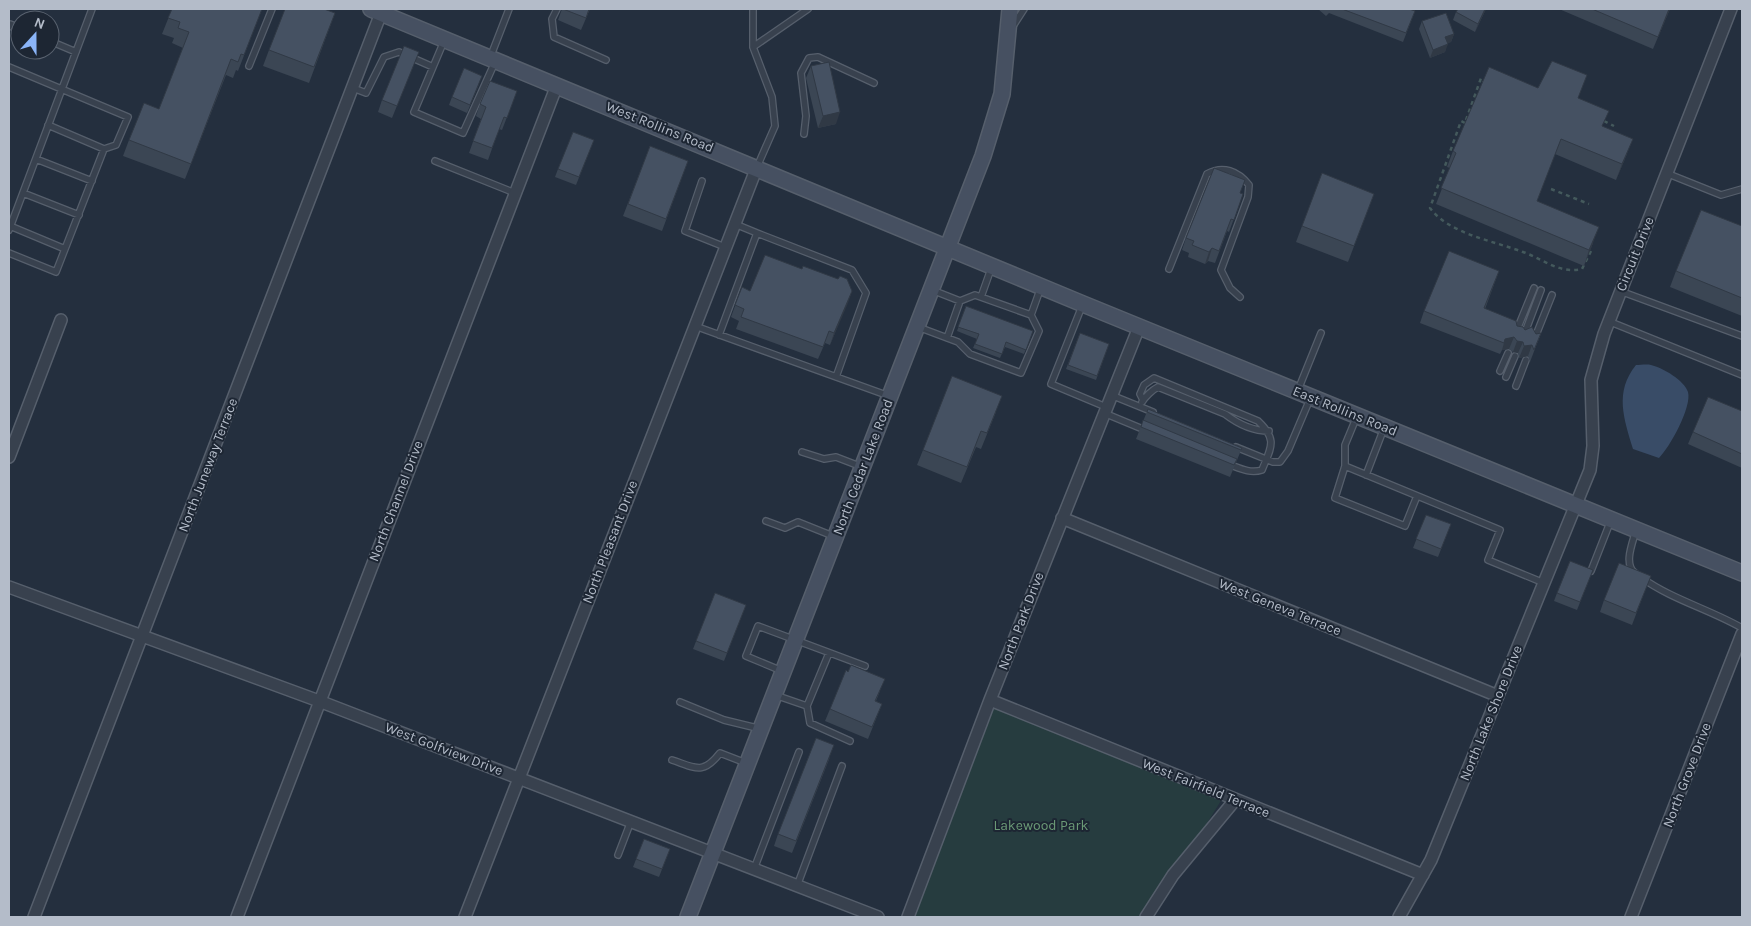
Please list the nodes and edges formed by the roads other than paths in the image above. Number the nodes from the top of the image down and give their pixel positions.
1 (92, 9) edge
2 (272, 9) edge
3 (510, 9) edge
4 (557, 9) edge
5 (753, 9) edge
6 (808, 9) edge
7 (1010, 9) edge
8 (1024, 9) edge
9 (1727, 10) edge
10 (376, 11) edge
11 (1008, 34) junction
12 (445, 39) junction
13 (60, 45) edge
14 (754, 47) junction
15 (76, 52) junction
16 (493, 59) junction
17 (606, 60) dead end
18 (249, 66) dead end
19 (9, 67) edge
20 (433, 67) junction
21 (874, 83) dead end
22 (557, 85) junction
23 (62, 88) junction
24 (353, 88) junction
25 (48, 125) junction
26 (804, 134) dead end
27 (104, 149) junction
28 (36, 159) junction
29 (435, 161) dead end
30 (757, 167) junction
31 (1666, 173) junction
32 (92, 181) junction
33 (702, 181) dead end
34 (1742, 189) edge
35 (23, 193) junction
36 (515, 193) junction
37 (78, 215) junction
38 (735, 224) junction
39 (10, 228) edge
40 (757, 233) junction
41 (726, 247) junction
42 (949, 248) junction
43 (65, 249) junction
44 (9, 253) edge
45 (992, 266) junction
46 (1169, 269) dead end
47 (1041, 286) junction
48 (1534, 288) dead end
49 (932, 290) junction
50 (1541, 290) dead end
51 (1620, 291) junction
52 (1552, 295) dead end
53 (980, 297) junction
54 (1240, 297) dead end
55 (960, 301) junction
56 (1083, 304) junction
57 (1031, 315) junction
58 (61, 320) dead end
59 (1608, 321) junction
60 (694, 326) junction
61 (918, 327) junction
62 (1139, 327) junction
63 (1321, 333) dead end
64 (1516, 334) edge
65 (719, 335) junction
66 (1742, 336) edge
67 (1523, 337) edge
68 (947, 338) junction
69 (1534, 341) edge
70 (1508, 353) dead end
71 (1515, 356) dead end
72 (1526, 360) dead end
73 (1500, 371) dead end
74 (1742, 375) edge
75 (1506, 376) dead end
76 (836, 377) junction
77 (1516, 386) dead end
78 (1304, 394) junction
79 (1111, 395) junction
80 (891, 397) junction
81 (1142, 400) junction
82 (1140, 407) junction
83 (1105, 410) junction
84 (1159, 414) edge
85 (1357, 416) junction
86 (1385, 428) junction
87 (1148, 431) edge
88 (1269, 431) junction
89 (1230, 444) edge
90 (802, 452) dead end
91 (9, 457) edge
92 (1220, 460) edge
93 (1266, 460) junction
94 (1345, 466) junction
95 (863, 468) junction
96 (1366, 475) junction
97 (1417, 496) junction
98 (1575, 506) junction
99 (1062, 518) junction
100 (1611, 520) junction
101 (766, 521) dead end
102 (1636, 530) junction
103 (836, 537) junction
104 (1591, 571) edge
105 (1742, 573) edge
106 (1544, 583) junction
107 (9, 587) edge
108 (1742, 628) edge
109 (142, 634) junction
110 (1742, 634) edge
111 (796, 641) junction
112 (829, 653) junction
113 (865, 666) dead end
114 (784, 671) junction
115 (775, 695) junction
116 (1498, 696) junction
117 (990, 700) junction
118 (319, 701) junction
119 (680, 702) dead end
120 (807, 706) junction
121 (762, 729) junction
122 (850, 741) dead end
123 (799, 752) dead end
124 (672, 760) dead end
125 (748, 764) junction
126 (842, 766) dead end
127 (518, 777) junction
128 (1234, 800) junction
129 (631, 821) junction
130 (713, 853) junction
131 (618, 855) dead end
132 (754, 869) junction
133 (1423, 875) junction
134 (797, 886) junction
135 (34, 917) edge
136 (237, 917) edge
137 (465, 917) edge
138 (688, 917) edge
139 (878, 917) edge
140 (908, 917) edge
141 (1146, 917) edge
142 (1399, 917) edge
143 (1631, 917) edge

1 - 15 lane
2 - 18 lane
3 - 16 lane
4 - 17 lane
5 - 14 lane
6 - 14 lane
7 - 11 main road, North Cedar Lake Road
8 - 11 lane
9 - 31 street, Circuit Drive
10 - 12 main road, West Rollins Road
10 - 24 street, North Juneway Terrace
11 - 42 main road, North Cedar Lake Road
12 - 16 main road, West Rollins Road
12 - 20 lane
13 - 15 lane
14 - 30 lane
15 - 23 lane
16 - 20 lane
16 - 22 main road, West Rollins Road
19 - 23 lane
20 - 24 lane
21 - 26 lane
22 - 30 main road, West Rollins Road
22 - 36 street, North Channel Drive
23 - 25 lane
23 - 27 lane
24 - 109 street, North Juneway Terrace
25 - 27 lane
25 - 28 lane
27 - 32 lane
28 - 32 lane
28 - 35 lane
29 - 36 lane
30 - 38 street, North Pleasant Drive
30 - 42 main road, West Rollins Road
31 - 34 lane
31 - 51 street, Circuit Drive
32 - 37 lane
33 - 41 lane
35 - 37 lane
35 - 39 lane
36 - 118 street, North Channel Drive
37 - 43 lane
38 - 40 lane
38 - 41 street, North Pleasant Drive
39 - 43 lane
40 - 65 lane
40 - 76 lane
41 - 60 street, North Pleasant Drive
42 - 45 main road, East Rollins Road
42 - 49 main road, North Cedar Lake Road
43 - 44 lane
45 - 47 main road, East Rollins Road
45 - 53 lane
46 - 54 lane
47 - 56 main road, East Rollins Road
47 - 57 lane
48 - 64 lane
49 - 55 lane
49 - 61 main road, North Cedar Lake Road
50 - 67 lane
51 - 59 street, Circuit Drive
51 - 66 lane
52 - 69 lane
53 - 55 lane
53 - 57 lane
55 - 68 lane
56 - 62 main road, East Rollins Road
56 - 83 lane
57 - 68 lane
58 - 91 street
59 - 74 lane
59 - 98 street, Circuit Drive
60 - 65 lane
60 - 127 street, North Pleasant Drive
61 - 68 lane
61 - 80 main road, North Cedar Lake Road
62 - 78 main road, East Rollins Road
62 - 79 street, North Park Drive
63 - 78 lane
65 - 76 lane
70 - 73 lane
71 - 75 lane
72 - 77 lane
76 - 80 lane
78 - 85 main road, East Rollins Road
78 - 93 lane
79 - 82 lane
79 - 83 street, North Park Drive
80 - 95 main road, North Cedar Lake Road
81 - 82 lane
81 - 88 lane
81 - 88 lane
82 - 84 lane
83 - 87 lane
83 - 99 street, North Park Drive
85 - 86 main road, East Rollins Road
85 - 94 lane
86 - 96 lane
86 - 98 main road, East Rollins Road
88 - 93 lane
89 - 93 lane
90 - 95 lane
92 - 93 lane
94 - 96 lane
94 - 97 lane
95 - 103 main road, North Cedar Lake Road
96 - 97 lane
97 - 106 lane
98 - 100 main road, East Rollins Road
98 - 106 street, North Lake Shore Drive
99 - 116 street, West Geneva Terrace
99 - 117 street, North Park Drive
100 - 102 main road, East Rollins Road
100 - 104 lane
101 - 103 lane
102 - 105 main road, East Rollins Road
102 - 108 lane
103 - 111 main road, North Cedar Lake Road
106 - 116 street, North Lake Shore Drive
107 - 109 street, West Golfview Drive
109 - 118 street, West Golfview Drive
109 - 135 street, North Juneway Terrace
110 - 143 street, North Grove Drive
111 - 112 lane
111 - 114 main road, North Cedar Lake Road
111 - 114 lane
112 - 113 lane
112 - 120 lane
114 - 115 main road, North Cedar Lake Road
115 - 120 lane
115 - 121 main road, North Cedar Lake Road
116 - 133 street, North Lake Shore Drive
117 - 128 street, West Fairfield Terrace
117 - 140 street, North Park Drive
118 - 127 street, West Golfview Drive
118 - 136 street, North Channel Drive
119 - 121 lane
120 - 122 lane
121 - 125 main road, North Cedar Lake Road
123 - 132 lane
124 - 125 lane
125 - 130 main road, North Cedar Lake Road
126 - 134 lane
127 - 129 street, West Golfview Drive
127 - 137 street, North Pleasant Drive
128 - 133 street, West Fairfield Terrace
128 - 141 street
129 - 130 street, West Golfview Drive
129 - 131 lane
130 - 132 street, West Golfview Drive
130 - 138 main road, North Cedar Lake Road
132 - 134 street, West Golfview Drive
133 - 142 street, North Lake Shore Drive
134 - 139 street, West Golfview Drive

